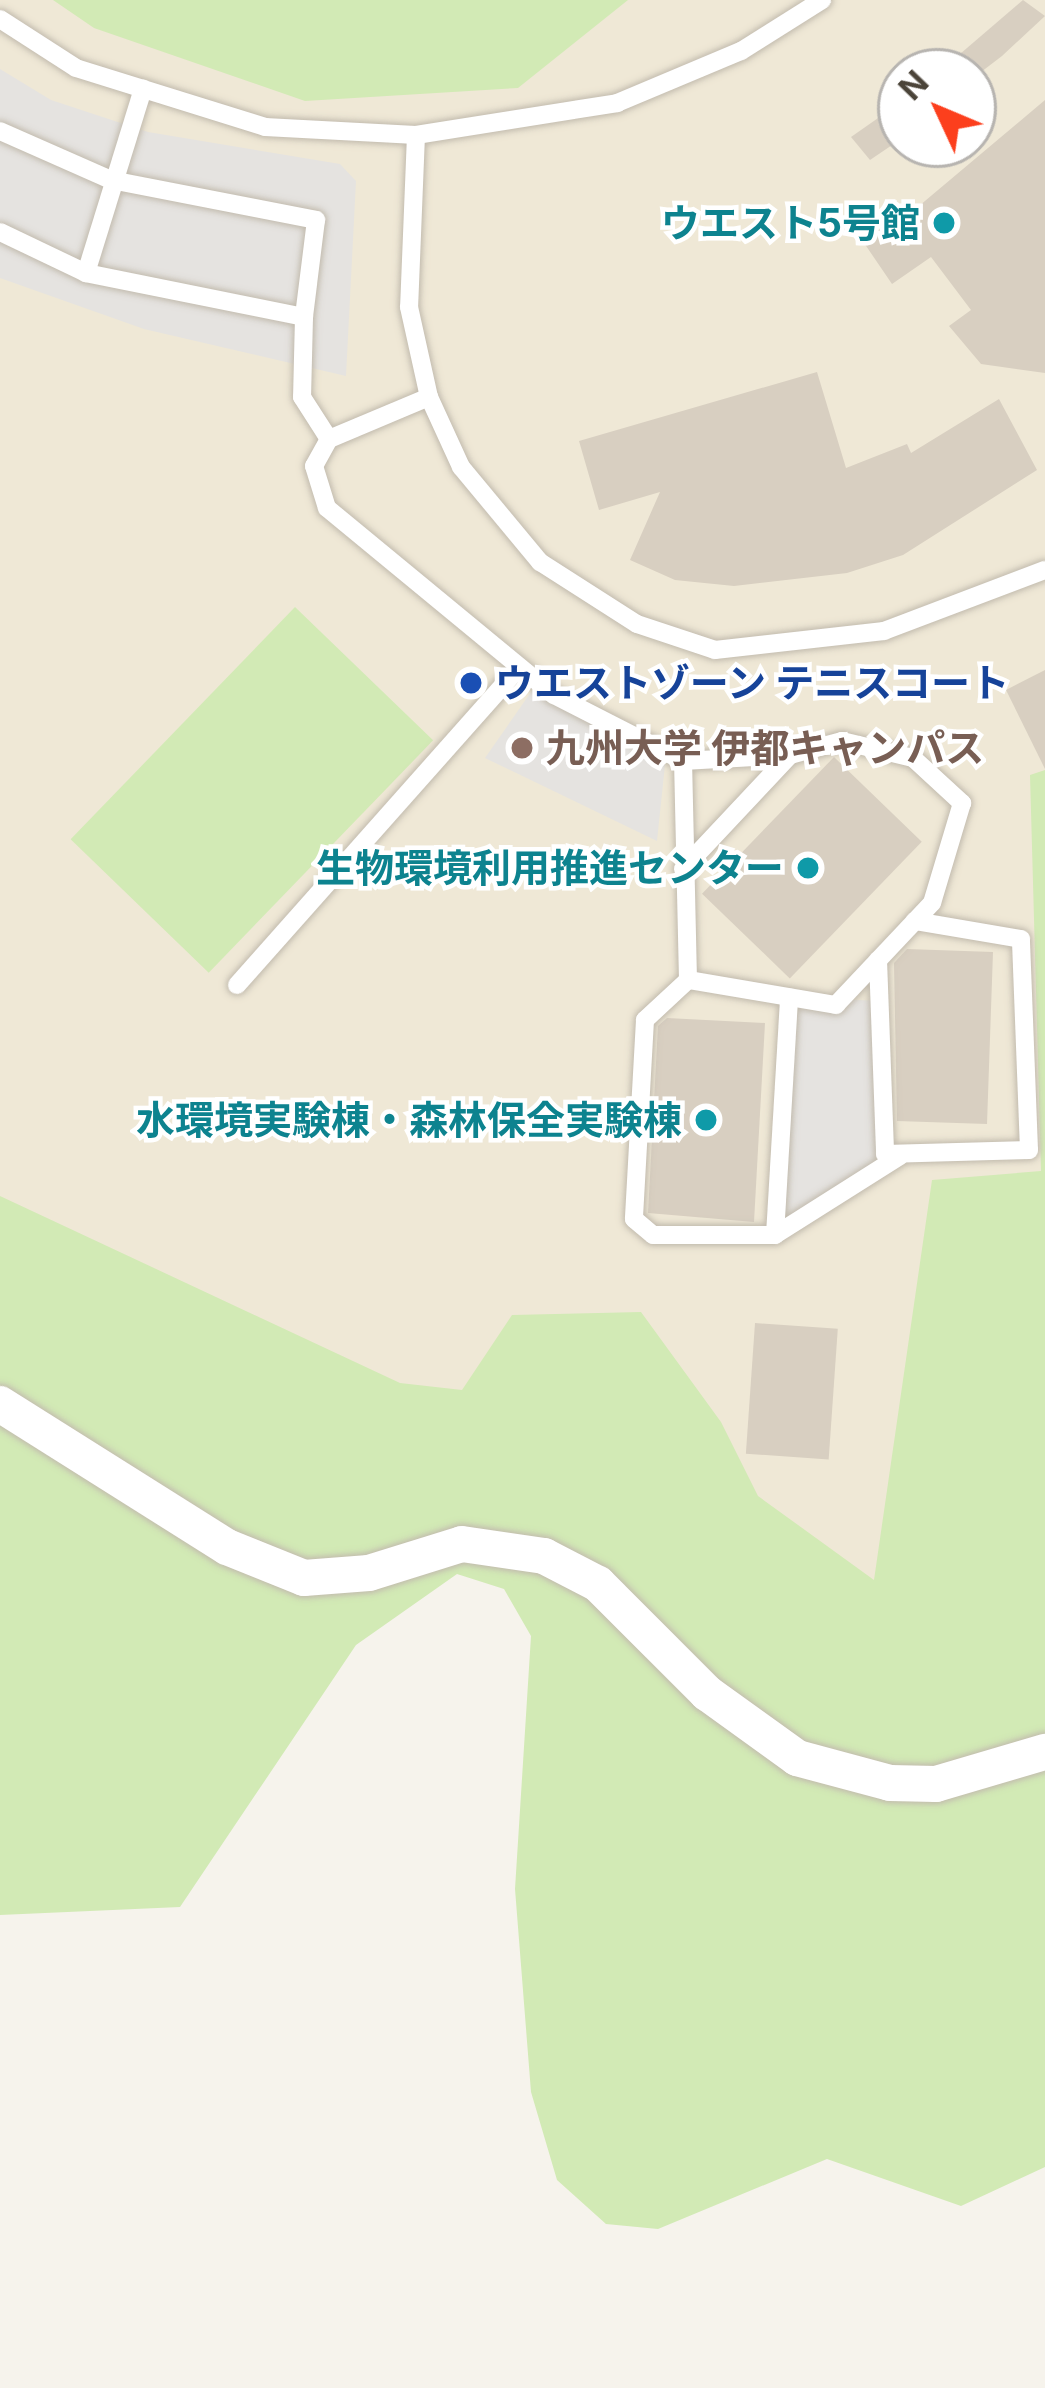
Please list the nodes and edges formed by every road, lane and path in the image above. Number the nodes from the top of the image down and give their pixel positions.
1 (822, 0) edge
2 (0, 19) edge
3 (143, 88) junction
4 (0, 130) edge
5 (416, 134) junction
6 (111, 180) junction
7 (0, 232) edge
8 (86, 273) junction
9 (304, 317) junction
10 (430, 397) junction
11 (328, 439) junction
12 (1045, 570) edge
13 (519, 667) junction
14 (790, 755) junction
15 (683, 761) junction
16 (683, 869) junction
17 (914, 921) junction
18 (878, 960) junction
19 (688, 980) junction
20 (237, 985) dead end
21 (789, 998) junction
22 (904, 1154) junction
23 (775, 1235) junction
24 (0, 1404) edge
25 (1045, 1752) edge

1 - 5 lane
2 - 3 lane
3 - 5 lane
3 - 6 lane
4 - 6 lane
5 - 10 lane
6 - 8 lane
6 - 9 lane
7 - 8 lane
8 - 9 lane
9 - 11 lane
10 - 11 lane
10 - 12 lane
11 - 13 lane
13 - 15 lane
13 - 20 lane
14 - 15 lane
14 - 16 lane
14 - 17 lane
15 - 16 lane
16 - 19 lane
17 - 18 lane
17 - 22 lane
18 - 21 lane
18 - 22 lane
19 - 21 lane
19 - 23 lane
21 - 23 lane
22 - 23 lane
24 - 25 street

